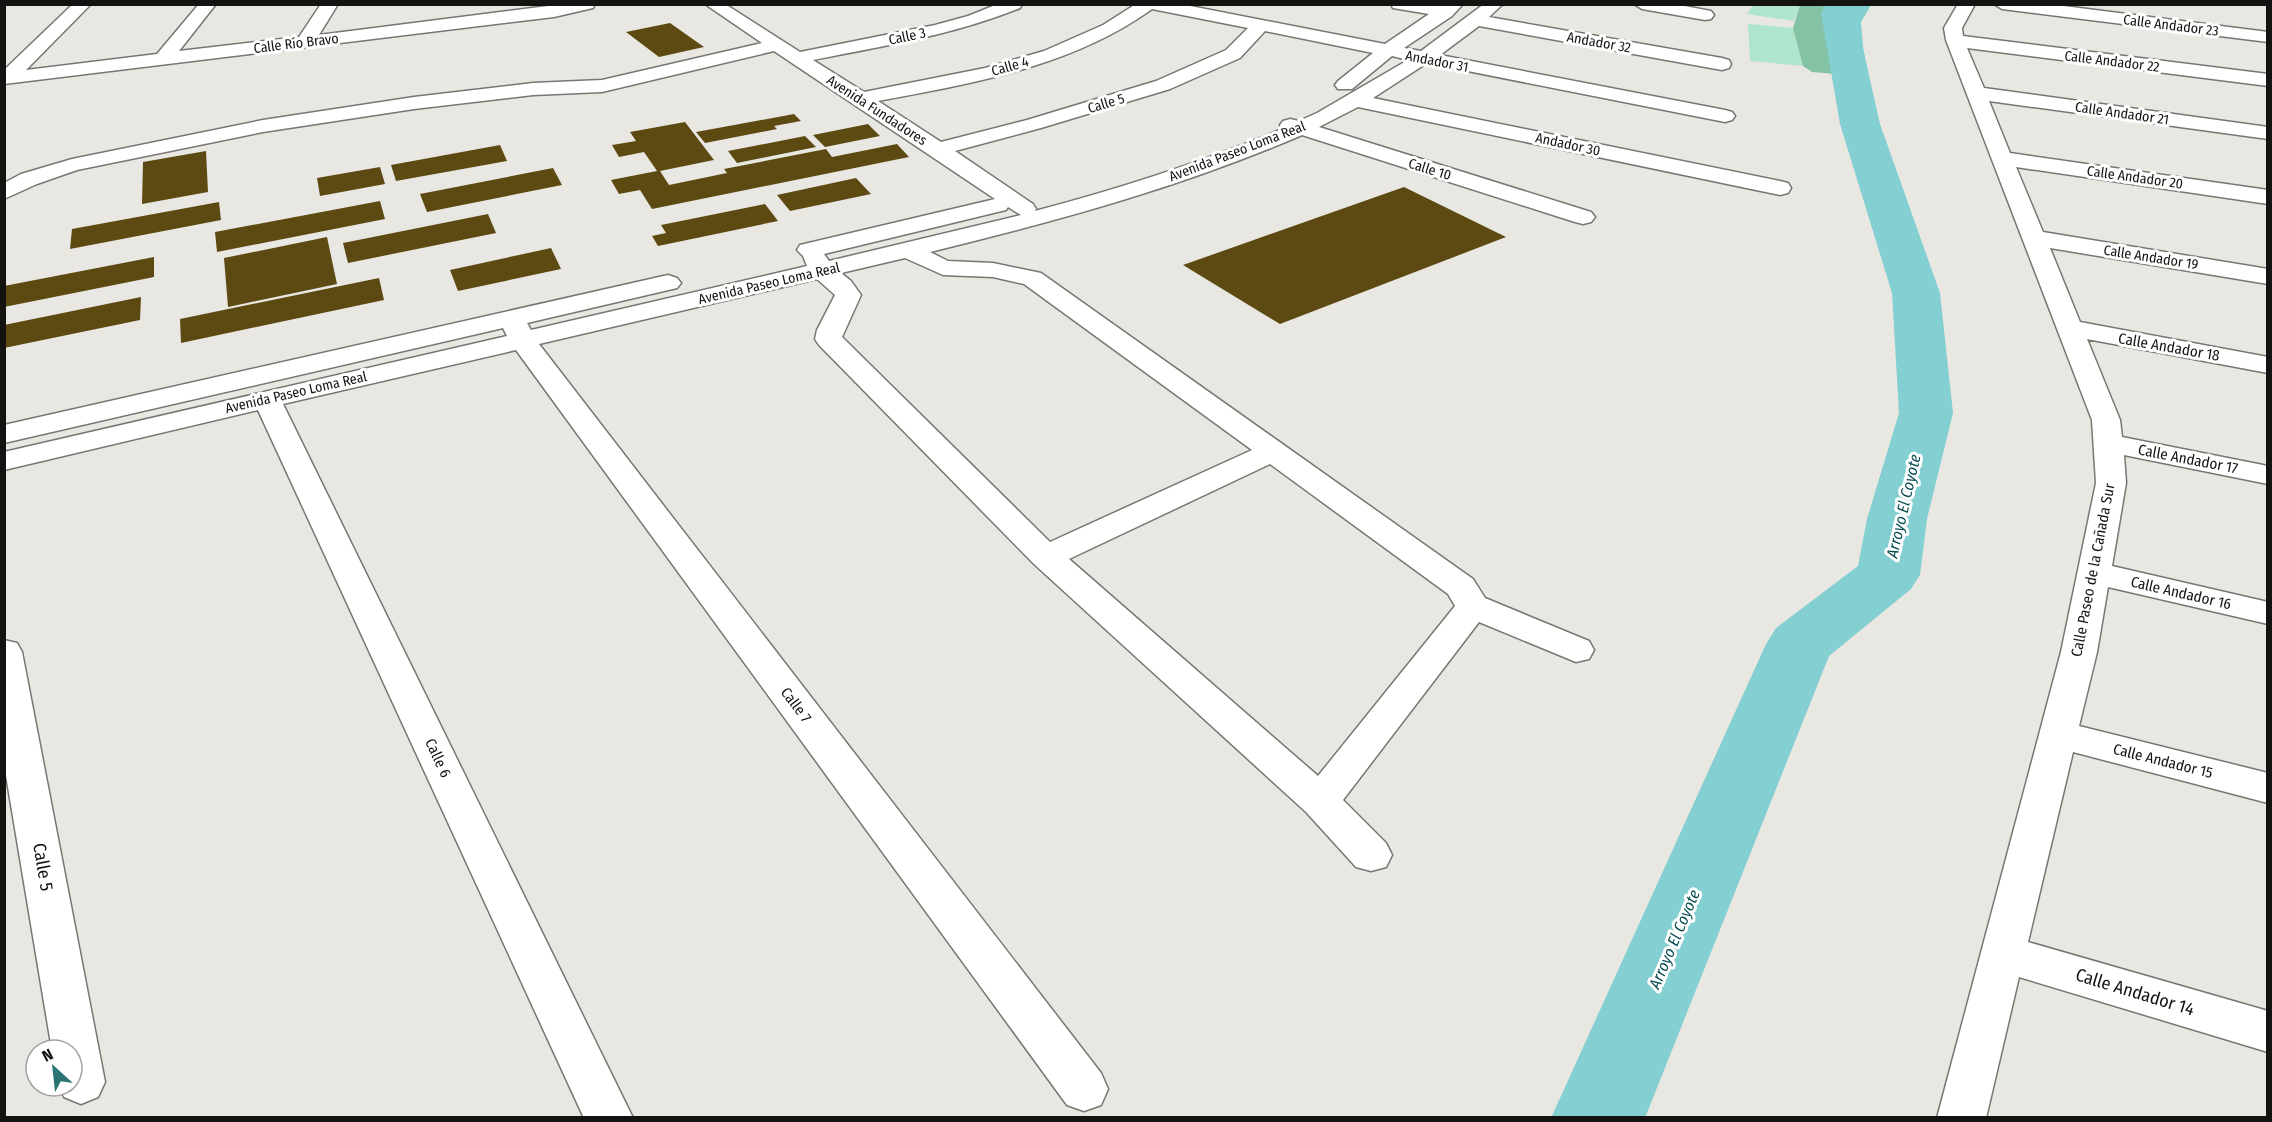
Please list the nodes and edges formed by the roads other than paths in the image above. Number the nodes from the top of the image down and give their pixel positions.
1 (83, 4) edge
2 (208, 4) edge
3 (330, 4) edge
4 (588, 4) edge
5 (1014, 4) edge
6 (1150, 4) edge
7 (1400, 4) edge
8 (1496, 4) edge
9 (1642, 4) edge
10 (1967, 4) edge
11 (2002, 4) edge
12 (752, 8) dead end
13 (1450, 8) edge
14 (721, 9) edge
15 (1705, 15) dead end
16 (1476, 20) junction
17 (1259, 27) junction
18 (2268, 37) edge
19 (1956, 41) junction
20 (304, 42) junction
21 (778, 45) junction
22 (1387, 51) junction
23 (798, 58) junction
24 (1421, 58) junction
25 (162, 60) junction
26 (1722, 64) dead end
27 (6, 78) edge
28 (2268, 80) edge
29 (1976, 93) junction
30 (860, 99) junction
31 (1355, 100) junction
32 (1725, 117) dead end
33 (1276, 121) junction
34 (1300, 128) junction
35 (2268, 133) edge
36 (1242, 143) junction
37 (938, 149) junction
38 (2002, 158) junction
39 (1780, 188) dead end
40 (4, 192) edge
41 (2268, 197) edge
42 (1014, 201) junction
43 (1583, 217) dead end
44 (1039, 219) junction
45 (2034, 238) junction
46 (908, 250) junction
47 (816, 260) junction
48 (2268, 277) edge
49 (2070, 328) junction
50 (517, 330) junction
51 (2268, 365) edge
52 (266, 398) junction
53 (4, 434) edge
54 (2108, 443) junction
55 (1272, 452) junction
56 (4, 460) edge
57 (2268, 475) edge
58 (1046, 557) junction
59 (2094, 573) junction
60 (1472, 606) junction
61 (2268, 613) edge
62 (1576, 650) dead end
63 (4, 652) edge
64 (2058, 734) junction
65 (2268, 788) edge
66 (1320, 801) junction
67 (1371, 855) dead end
68 (2002, 953) junction
69 (2268, 1032) edge
70 (73, 1038) edge
71 (1084, 1089) dead end
72 (609, 1118) edge
73 (1961, 1118) edge

1 - 27 street
2 - 25 street
3 - 20 street
4 - 20 street, Calle Río Bravo
5 - 23 street, Calle 3
6 - 17 street, Andador 31
6 - 30 street, Calle 4
7 - 13 street
8 - 16 street, Avenida Paseo Loma Real
9 - 15 street
10 - 19 street
11 - 18 street, Calle Andador 23
12 - 14 street
13 - 22 street, Avenida Paseo Loma Real
14 - 21 street, Avenida Fundadores
16 - 24 street, Avenida Paseo Loma Real
16 - 26 street, Andador 32
17 - 22 street, Andador 31
17 - 37 street, Calle 5
19 - 28 street, Calle Andador 22
19 - 29 street, Calle Paseo de la Cañada Sur
20 - 25 street, Calle Río Bravo
21 - 23 street, Avenida Fundadores
21 - 40 street
22 - 24 street, Andador 31
22 - 33 street, Avenida Paseo Loma Real
23 - 30 street, Avenida Fundadores
24 - 31 street, Avenida Paseo Loma Real
24 - 32 street, Andador 31
25 - 27 street, Calle Río Bravo
29 - 35 street, Calle Andador 21
29 - 38 street, Calle Paseo de la Cañada Sur
30 - 37 street, Avenida Fundadores
31 - 34 street, Avenida Paseo Loma Real
31 - 39 street, Andador 30
33 - 34 street, Calle 10
33 - 36 street, Avenida Paseo Loma Real
34 - 36 street, Avenida Paseo Loma Real
34 - 43 street, Calle 10
36 - 42 street, Avenida Paseo Loma Real
36 - 44 street, Avenida Paseo Loma Real
37 - 42 street, Avenida Fundadores
38 - 41 street, Calle Andador 20
38 - 45 street, Calle Paseo de la Cañada Sur
42 - 44 street, Avenida Fundadores
42 - 47 street, Avenida Paseo Loma Real
44 - 46 street, Avenida Paseo Loma Real
45 - 48 street, Calle Andador 19
45 - 49 street, Calle Paseo de la Cañada Sur
46 - 47 street, Avenida Paseo Loma Real
46 - 55 street
47 - 50 street, Avenida Paseo Loma Real
47 - 58 street
49 - 51 street, Calle Andador 18
49 - 54 street, Calle Paseo de la Cañada Sur
50 - 52 street, Avenida Paseo Loma Real
50 - 53 street, Avenida Paseo Loma Real
50 - 71 street, Calle 7
52 - 56 street, Avenida Paseo Loma Real
52 - 72 street, Calle 6
54 - 57 street, Calle Andador 17
54 - 59 street, Calle Paseo de la Cañada Sur
55 - 58 street
55 - 60 street
58 - 66 street
59 - 61 street, Calle Andador 16
59 - 64 street, Calle Paseo de la Cañada Sur
60 - 62 street
60 - 66 street
63 - 70 street, Calle 5
64 - 65 street, Calle Andador 15
64 - 68 street, Calle Paseo de la Cañada Sur
66 - 67 street
68 - 69 street, Calle Andador 14
68 - 73 street, Calle Paseo de la Cañada Sur

